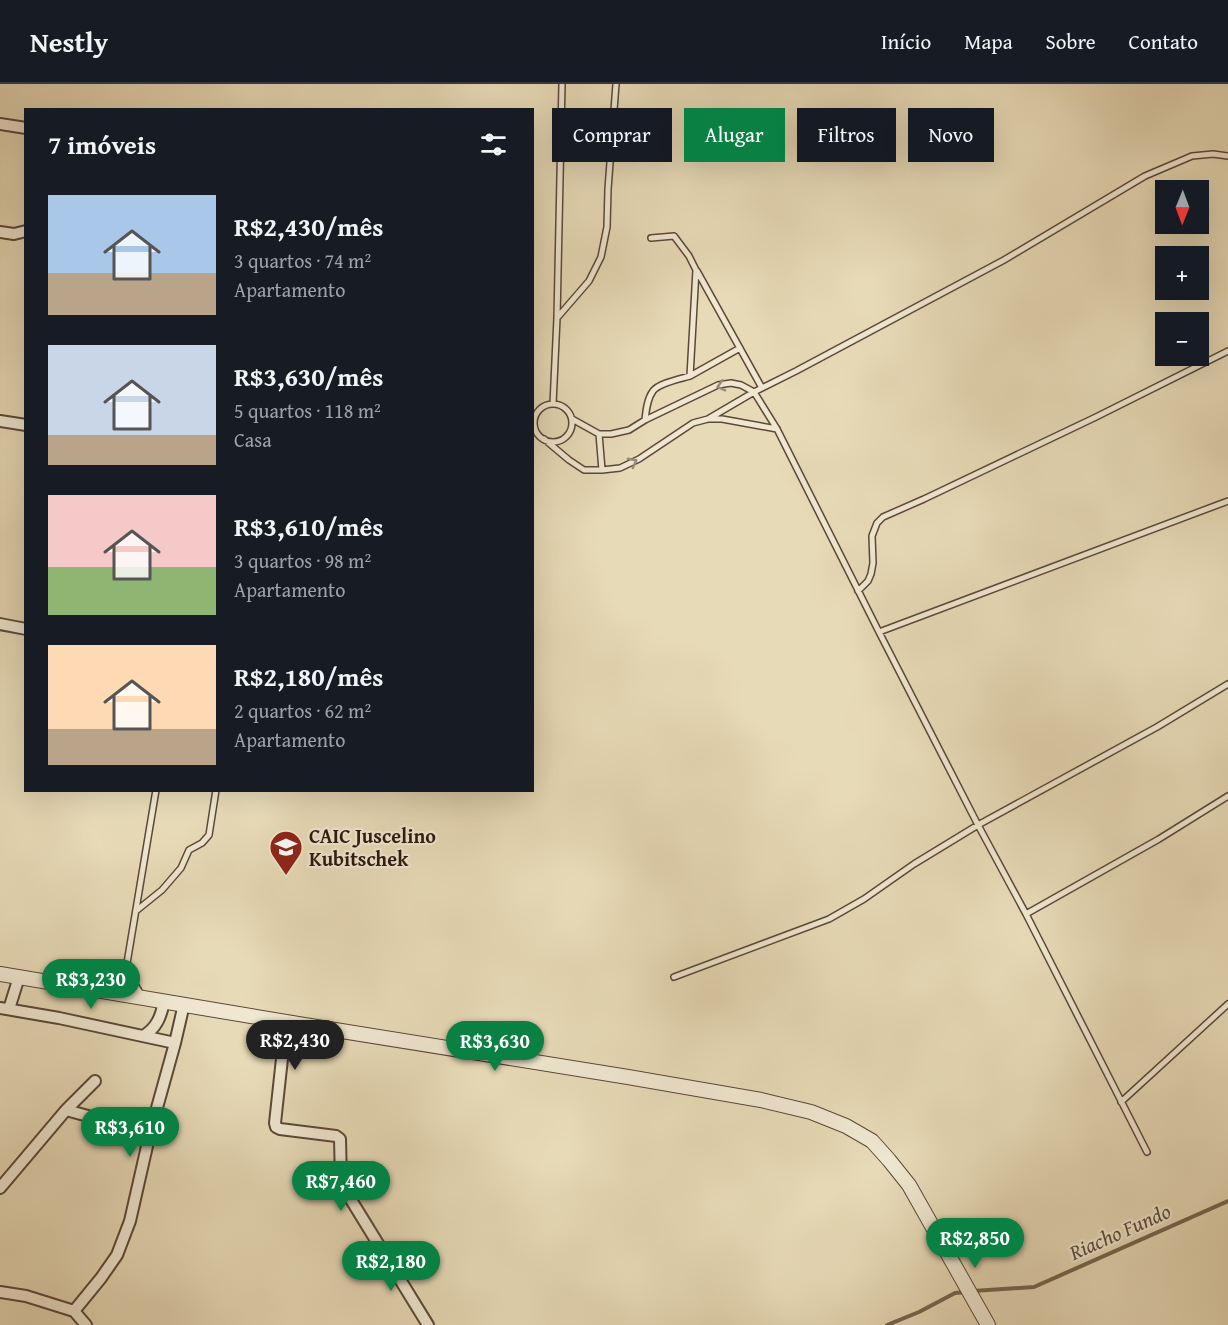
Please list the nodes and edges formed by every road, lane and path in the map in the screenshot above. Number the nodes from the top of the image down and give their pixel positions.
1 (562, 84) edge
2 (616, 84) edge
3 (0, 124) edge
4 (24, 128) edge
5 (1228, 156) edge
6 (0, 232) edge
7 (24, 232) edge
8 (651, 238) dead end
9 (696, 270) junction
10 (557, 318) junction
11 (740, 348) junction
12 (1228, 351) edge
13 (690, 376) junction
14 (762, 387) junction
15 (754, 392) junction
16 (554, 404) junction
17 (572, 419) junction
18 (708, 419) junction
19 (645, 420) junction
20 (0, 421) edge
21 (24, 426) edge
22 (534, 426) edge
23 (777, 429) junction
24 (599, 434) junction
25 (544, 439) junction
26 (603, 470) junction
27 (1228, 501) edge
28 (858, 591) junction
29 (0, 624) edge
30 (24, 629) edge
31 (879, 632) junction
32 (1228, 684) edge
33 (156, 792) edge
34 (216, 792) edge
35 (1228, 796) edge
36 (978, 825) junction
37 (136, 912) junction
38 (1026, 914) junction
39 (126, 969) junction
40 (0, 974) edge
41 (19, 977) junction
42 (674, 977) dead end
43 (97, 990) junction
44 (144, 999) junction
45 (164, 1002) junction
46 (184, 1004) junction
47 (1228, 1004) edge
48 (5, 1008) edge
49 (286, 1022) junction
50 (143, 1036) junction
51 (175, 1043) junction
52 (95, 1081) dead end
53 (1121, 1102) junction
54 (66, 1110) junction
55 (150, 1133) junction
56 (1147, 1152) dead end
57 (0, 1188) edge
58 (0, 1292) edge
59 (74, 1311) junction
60 (86, 1325) edge
61 (428, 1325) edge
62 (988, 1325) edge

1 - 10 lane
2 - 10 lane
3 - 4 street
5 - 14 lane
6 - 7 street
8 - 9 lane
9 - 11 lane
9 - 13 lane
10 - 16 lane
11 - 13 lane
11 - 14 lane
12 - 28 lane
13 - 19 lane
14 - 15 lane
15 - 18 lane
15 -> 19 lane
15 - 23 lane
16 - 17 lane
16 - 22 lane
17 - 24 lane
17 - 25 lane
18 - 23 lane
26 -> 18 lane
19 - 24 lane
20 - 21 street
22 - 25 lane
23 - 28 lane
24 - 26 lane
25 - 26 lane
27 - 31 lane
28 - 31 lane
29 - 30 street
31 - 36 lane
32 - 36 lane
33 - 37 lane
34 - 37 lane
35 - 38 lane
36 - 38 lane
36 - 42 lane
37 - 39 lane
38 - 53 lane
39 - 43 lane
39 - 44 lane
40 - 41 street
41 - 43 street
41 - 48 street
43 - 44 street
44 - 45 street
45 - 46 street
45 - 50 street
46 - 49 street
46 - 51 street
47 - 53 lane
48 - 50 street
49 - 61 street
49 - 62 street
50 - 51 street
51 - 55 street
52 - 54 street
53 - 56 lane
54 - 55 street
54 - 57 street
55 - 59 street
58 - 59 street
59 - 60 street

